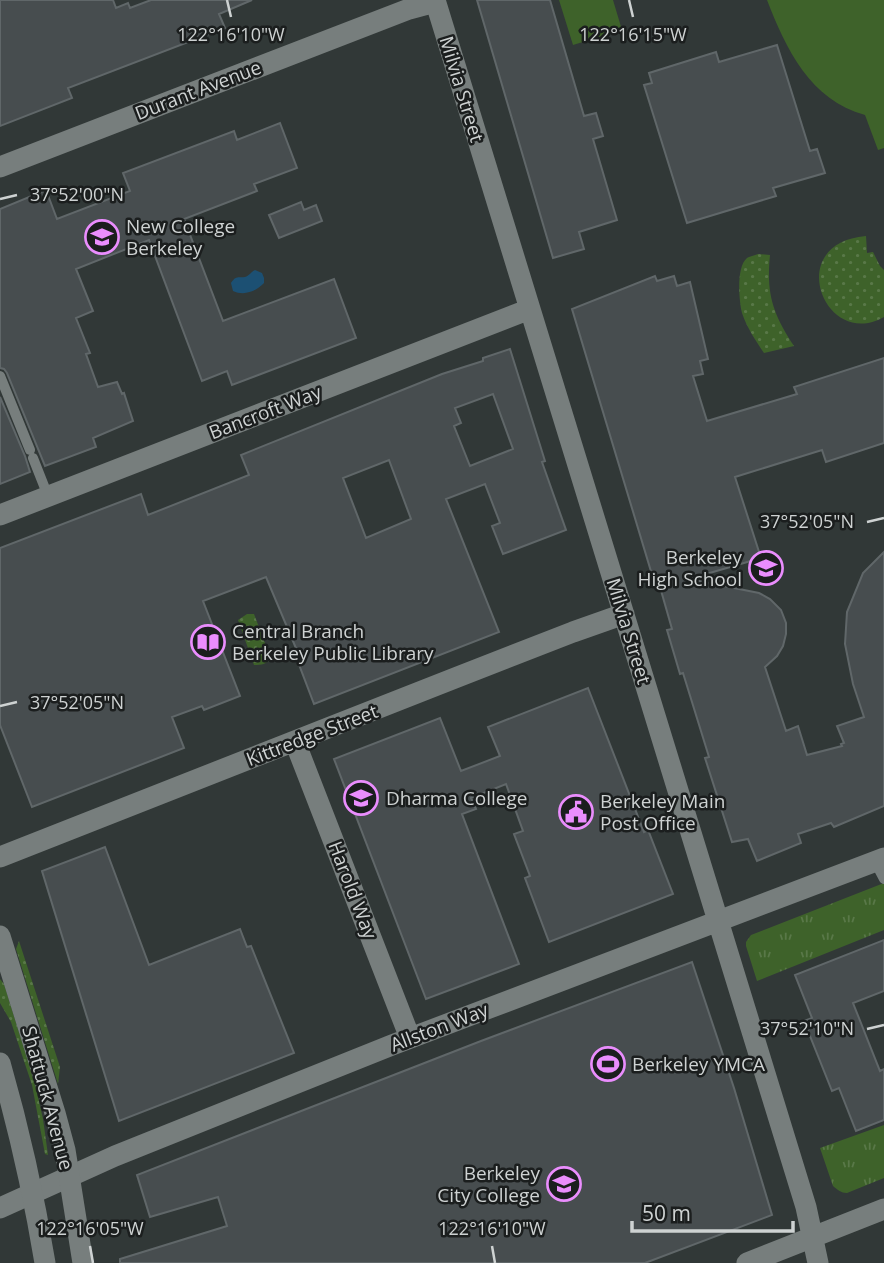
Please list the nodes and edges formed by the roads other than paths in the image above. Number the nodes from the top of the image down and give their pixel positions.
1 (435, 1) edge
2 (0, 167) edge
3 (530, 309) junction
4 (0, 376) edge
5 (48, 496) junction
6 (0, 515) edge
7 (624, 614) junction
8 (295, 742) junction
9 (0, 857) edge
10 (881, 866) edge
11 (718, 921) junction
12 (0, 936) edge
13 (410, 1038) junction
14 (0, 1063) edge
15 (70, 1177) junction
16 (32, 1194) junction
17 (0, 1208) edge
18 (884, 1209) edge
19 (813, 1237) junction
20 (45, 1263) edge
21 (83, 1263) edge
22 (747, 1263) edge
23 (818, 1263) edge

1 - 2 street, Durant Avenue
1 - 3 street, Milvia Street
3 - 5 street, Bancroft Way
3 - 7 street, Milvia Street
4 - 5 lane
5 - 6 street, Bancroft Way
7 - 8 street, Kittredge Street
7 - 11 street, Milvia Street
8 - 9 street, Kittredge Street
8 - 13 street, Harold Way
10 - 11 street, Allston Way
11 - 13 street, Allston Way
11 - 19 street, Milvia Street
12 - 15 street, Shattuck Avenue
13 - 15 street, Allston Way
14 - 16 street, Shattuck Avenue
15 - 16 street, Allston Way
15 - 21 street, Shattuck Avenue
16 - 17 street, Allston Way
16 - 20 street, Shattuck Avenue
18 - 19 street
19 - 22 street
19 - 23 street, Milvia Street

